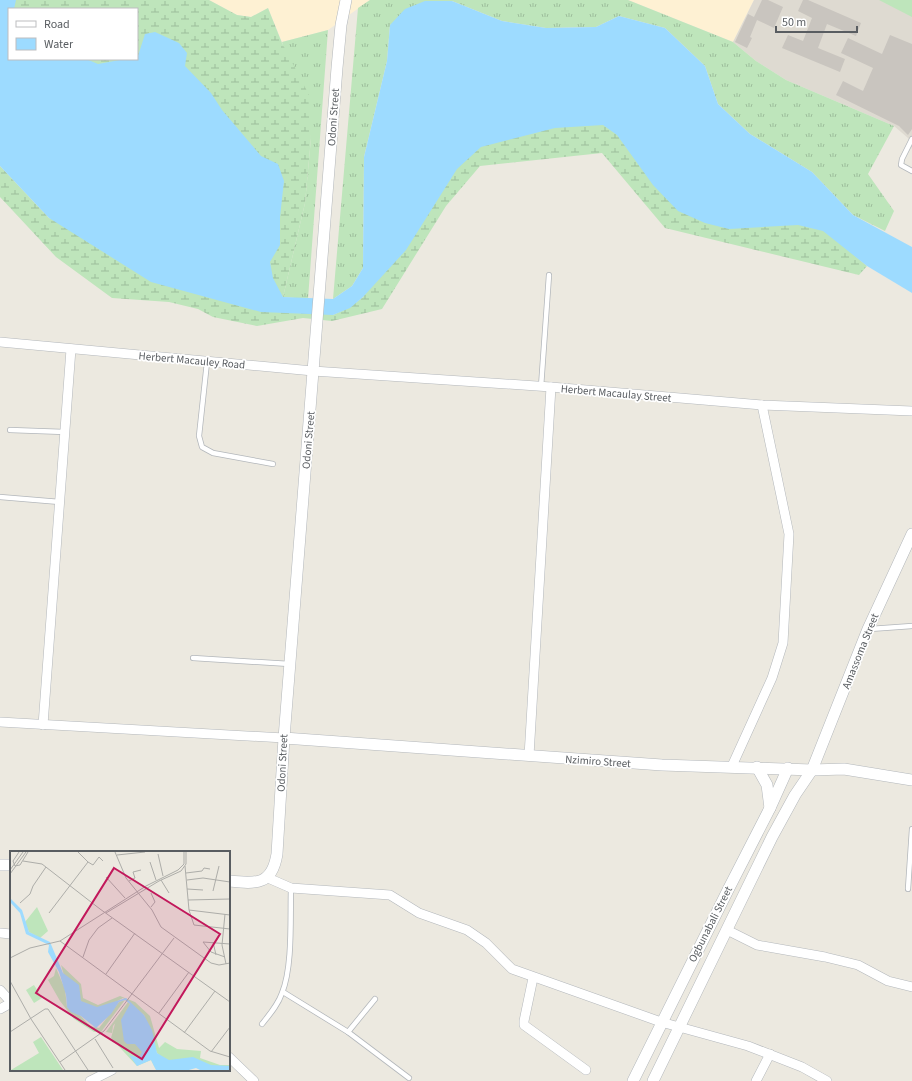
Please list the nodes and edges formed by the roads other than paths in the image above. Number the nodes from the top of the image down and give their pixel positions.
1 (346, 0) edge
2 (912, 139) edge
3 (912, 171) edge
4 (549, 275) dead end
5 (0, 342) edge
6 (71, 349) junction
7 (207, 362) junction
8 (317, 372) junction
9 (546, 387) junction
10 (762, 405) junction
11 (912, 412) edge
12 (10, 430) dead end
13 (65, 432) junction
14 (273, 464) dead end
15 (0, 498) edge
16 (60, 502) junction
17 (910, 541) edge
18 (912, 626) edge
19 (868, 629) junction
20 (194, 658) dead end
21 (290, 664) junction
22 (0, 722) edge
23 (43, 725) junction
24 (284, 738) junction
25 (530, 756) junction
26 (732, 766) junction
27 (757, 767) junction
28 (788, 768) junction
29 (812, 770) junction
30 (912, 780) edge
31 (770, 808) junction
32 (912, 829) edge
33 (268, 878) junction
34 (230, 881) edge
35 (291, 888) junction
36 (908, 889) dead end
37 (727, 930) junction
38 (0, 933) edge
39 (10, 934) edge
40 (533, 978) junction
41 (912, 986) edge
42 (0, 990) edge
43 (283, 992) junction
44 (375, 998) dead end
45 (10, 1001) edge
46 (10, 1003) edge
47 (0, 1009) edge
48 (661, 1022) junction
49 (262, 1024) dead end
50 (678, 1027) junction
51 (348, 1032) junction
52 (770, 1054) junction
53 (230, 1058) edge
54 (586, 1070) dead end
55 (110, 1071) edge
56 (409, 1078) dead end
57 (90, 1081) edge
58 (254, 1081) edge
59 (633, 1081) edge
60 (653, 1081) edge
61 (756, 1081) edge
62 (828, 1081) edge

1 - 8 street, Odoni Street
2 - 3 lane
4 - 9 lane
5 - 6 street, Herbert Macauley Road
6 - 7 street, Herbert Macauley Road
6 - 13 street
7 - 8 street, Herbert Macauley Road
7 - 14 lane
8 - 9 street, Herbert Macaulay Street
8 - 21 street, Odoni Street
9 - 10 street, Herbert Macaulay Street
9 - 25 street
10 - 11 street, Herbert Macaulay Street
10 - 26 street
12 - 13 lane
13 - 16 street
15 - 16 lane
16 - 23 street
17 - 19 street, Amassoma Street
18 - 19 lane
19 - 29 street, Amassoma Street
20 - 21 lane
21 - 24 street, Odoni Street
22 - 23 street
23 - 24 street
24 - 25 street, Nzimiro Street
24 - 33 street, Odoni Street
25 - 26 street, Nzimiro Street
26 - 27 street, Nzimiro Street
27 - 28 street, Nzimiro Street
27 - 31 street
28 - 29 street, Nzimiro Street
28 - 31 street, Ogbunabali Street
29 - 30 street, Nzimiro Street
29 - 37 street, Ogbunabali Street
31 - 48 street, Ogbunabali Street
32 - 36 lane
33 - 34 street
33 - 35 street
35 - 40 street
35 - 43 lane
37 - 41 street
37 - 50 street, Ogbunabali Street
38 - 39 street
40 - 48 street
40 - 54 street
42 - 45 street
43 - 49 lane
43 - 51 lane
44 - 51 lane
46 - 47 street
48 - 50 street
48 - 59 street, Ogbunabali Street
50 - 52 street
50 - 60 street, Ogbunabali Street
51 - 56 lane
52 - 61 street
52 - 62 street
53 - 58 street
55 - 57 street

